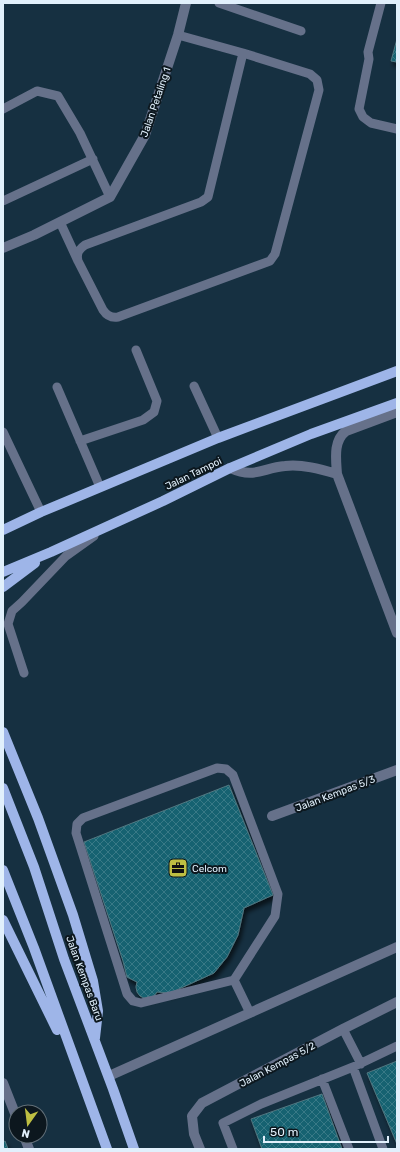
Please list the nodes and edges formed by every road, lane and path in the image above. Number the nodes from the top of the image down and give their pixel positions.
1 (186, 3) edge
2 (219, 3) edge
3 (381, 3) edge
4 (301, 31) dead end
5 (178, 35) junction
6 (243, 53) junction
7 (3, 109) edge
8 (397, 129) edge
9 (93, 159) junction
10 (110, 198) junction
11 (3, 201) edge
12 (60, 222) junction
13 (69, 242) junction
14 (85, 244) junction
15 (3, 248) edge
16 (78, 261) junction
17 (136, 350) dead end
18 (397, 371) edge
19 (194, 386) dead end
20 (56, 387) dead end
21 (397, 403) edge
22 (397, 412) edge
23 (3, 432) edge
24 (218, 438) junction
25 (80, 440) junction
26 (6, 444) edge
27 (230, 468) junction
28 (337, 474) junction
29 (100, 487) junction
30 (41, 512) junction
31 (132, 514) junction
32 (28, 518) junction
33 (3, 522) edge
34 (3, 530) edge
35 (51, 552) junction
36 (3, 572) edge
37 (3, 586) edge
38 (397, 633) edge
39 (24, 673) dead end
40 (3, 732) edge
41 (397, 770) edge
42 (3, 788) edge
43 (272, 816) dead end
44 (3, 870) edge
45 (3, 920) edge
46 (397, 947) edge
47 (234, 980) junction
48 (397, 1002) edge
49 (250, 1014) junction
50 (343, 1029) junction
51 (95, 1040) junction
52 (397, 1046) edge
53 (357, 1065) junction
54 (78, 1071) junction
55 (108, 1076) junction
56 (322, 1079) junction
57 (3, 1083) edge
58 (11, 1104) edge
59 (107, 1149) edge
60 (134, 1149) edge
61 (200, 1149) edge
62 (233, 1149) edge
63 (349, 1149) edge
64 (383, 1149) edge

1 - 5 street, Jalan Petaling 1
2 - 4 lane
3 - 8 lane
5 - 6 lane
5 - 10 street, Jalan Petaling 1
6 - 14 lane
6 - 16 lane
7 - 9 lane
9 - 10 lane
9 - 11 lane
10 - 12 street
12 - 13 lane
12 - 15 street
13 - 14 lane
13 - 16 lane
14 - 16 lane
17 - 25 lane
18 - 24 main road
19 - 24 lane
20 - 25 lane
21 - 27 main road, Jalan Tampoi
22 - 28 street
23 - 26 lane
24 - 29 main road
25 - 29 lane
26 - 30 lane
27 - 28 street
27 - 31 main road, Jalan Tampoi
28 - 38 street
29 - 30 main road
30 - 32 main road
31 - 35 main road, Jalan Tampoi
31 - 39 lane
32 - 33 main road
32 - 34 main road
35 - 36 main road, Jalan Tampoi
35 - 37 main road
40 - 51 main road
41 - 43 street, Jalan Kempas 5/3
42 - 51 main road, Jalan Kempas Baru
44 - 54 main road
45 - 54 main road
46 - 49 street
47 - 47 lane
47 - 49 lane
48 - 50 street, Jalan Kempas 5/2
49 - 55 street
50 - 53 lane
50 - 61 street, Jalan Kempas 5/2
51 - 55 main road, Jalan Kempas Baru
52 - 53 lane
53 - 56 lane
53 - 64 lane
54 - 59 main road
55 - 60 main road, Jalan Kempas Baru
56 - 62 lane
56 - 63 lane
57 - 58 street

